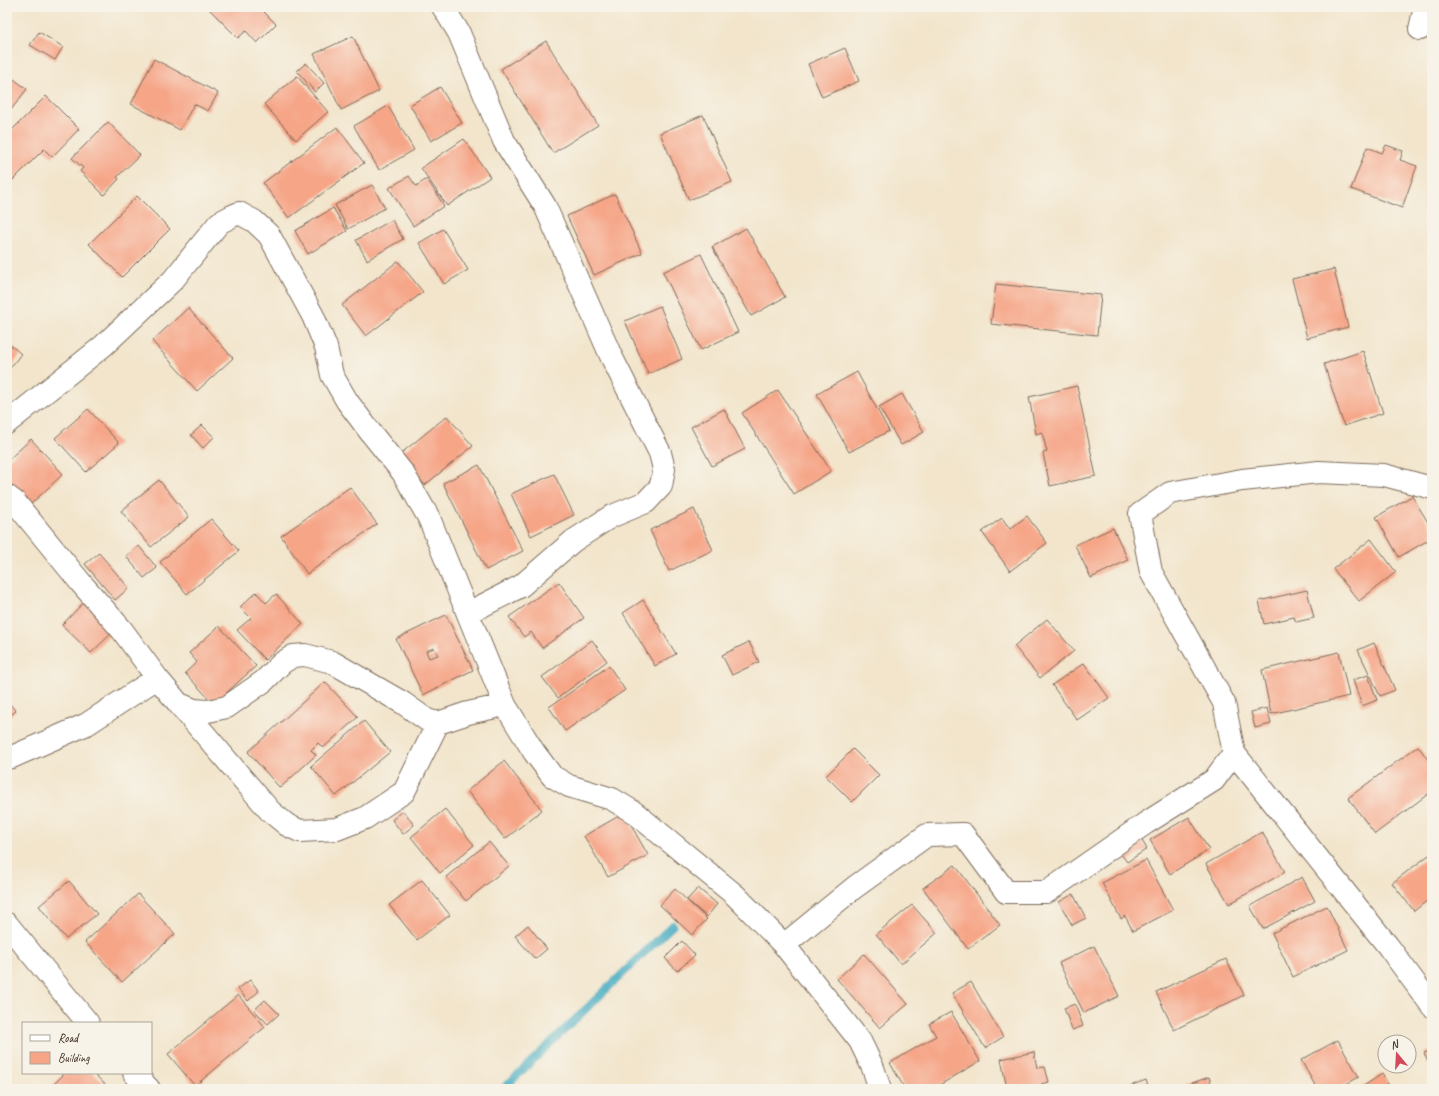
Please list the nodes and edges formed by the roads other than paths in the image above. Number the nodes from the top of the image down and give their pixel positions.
1 (443, 7) edge
2 (1425, 7) edge
3 (1420, 29) dead end
4 (7, 423) edge
5 (1432, 488) edge
6 (7, 496) edge
7 (468, 613) junction
8 (157, 678) junction
9 (179, 704) junction
10 (504, 705) junction
11 (438, 723) junction
12 (1234, 753) junction
13 (7, 758) edge
14 (7, 924) edge
15 (784, 945) junction
16 (1432, 1006) edge
17 (87, 1022) edge
18 (135, 1074) edge
19 (149, 1089) edge
20 (880, 1089) edge

1 - 7 street
2 - 3 street
4 - 7 street
5 - 12 street
6 - 8 street
7 - 10 street
8 - 9 street
8 - 13 street
9 - 11 street
9 - 11 street
10 - 11 street
10 - 15 street
12 - 15 street
12 - 16 street
14 - 17 street
15 - 20 street
18 - 19 street

